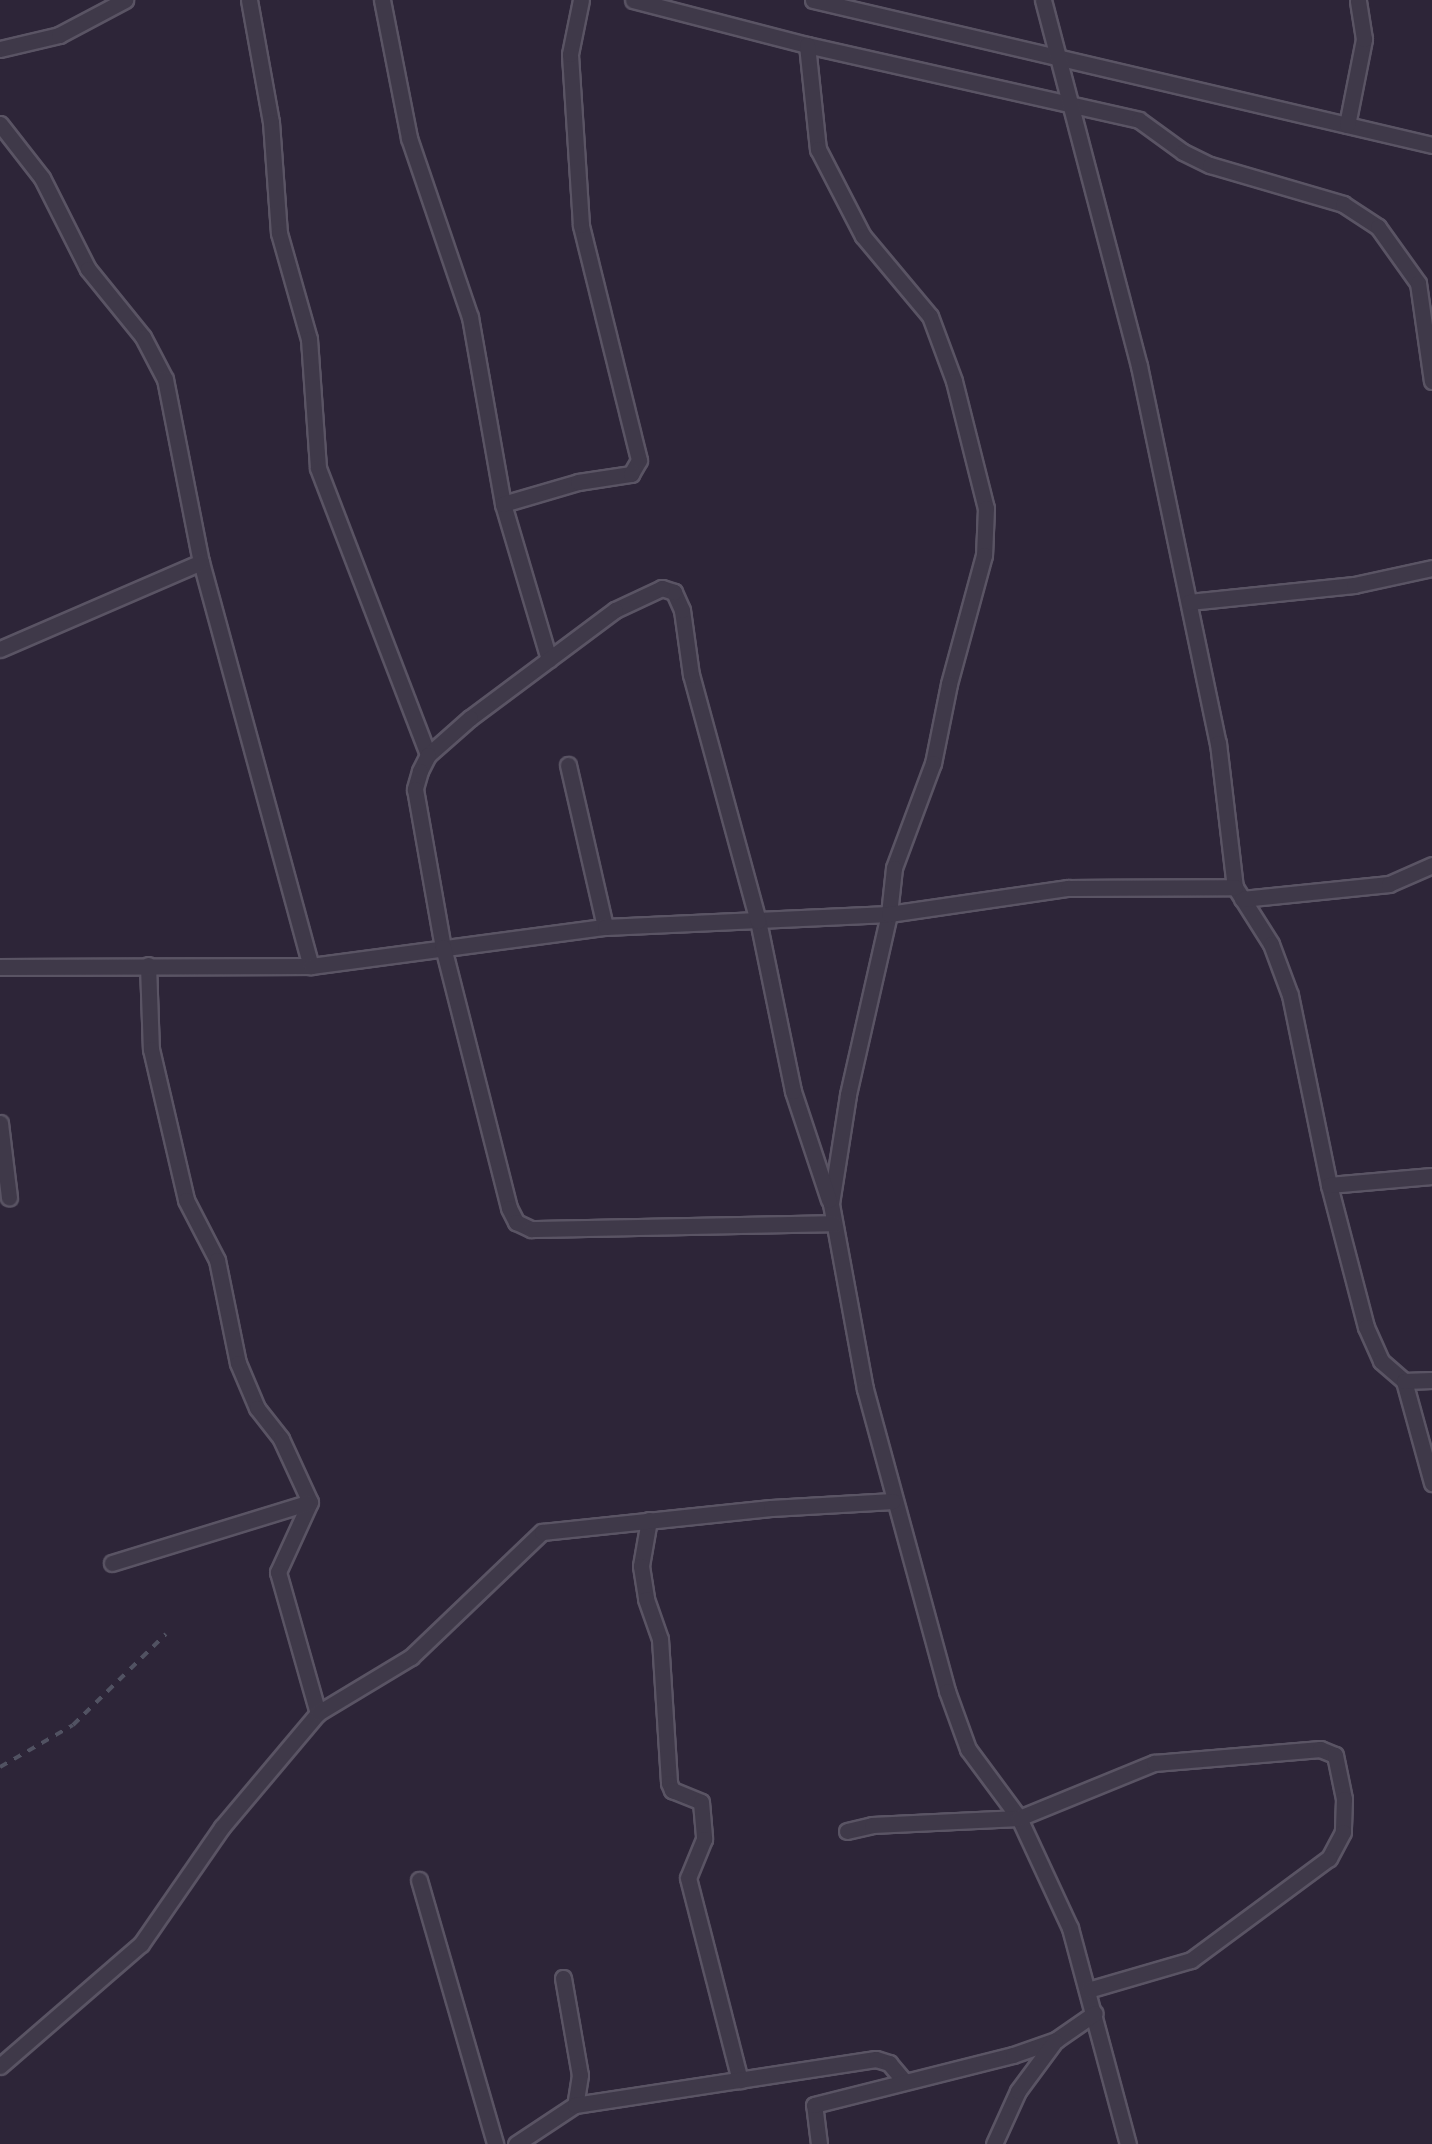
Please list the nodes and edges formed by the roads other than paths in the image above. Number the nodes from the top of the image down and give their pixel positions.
1 (125, 0) edge
2 (249, 0) edge
3 (382, 0) edge
4 (581, 0) edge
5 (634, 0) edge
6 (813, 0) edge
7 (1043, 0) edge
8 (1358, 0) edge
9 (807, 45) junction
10 (0, 49) edge
11 (1057, 56) junction
12 (1068, 104) junction
13 (0, 124) edge
14 (1346, 125) junction
15 (7, 140) edge
16 (1432, 145) edge
17 (1432, 381) edge
18 (503, 504) junction
19 (201, 562) junction
20 (1432, 568) edge
21 (1189, 602) junction
22 (0, 649) edge
23 (549, 659) junction
24 (428, 755) junction
25 (568, 765) dead end
26 (1432, 866) edge
27 (1238, 893) junction
28 (889, 914) junction
29 (758, 921) junction
30 (606, 927) junction
31 (443, 947) junction
32 (148, 965) junction
33 (311, 966) junction
34 (0, 967) edge
35 (0, 1123) edge
36 (1432, 1176) edge
37 (1329, 1185) junction
38 (9, 1197) dead end
39 (830, 1204) junction
40 (834, 1222) junction
41 (1432, 1380) edge
42 (1404, 1381) junction
43 (1432, 1483) edge
44 (310, 1502) junction
45 (893, 1502) junction
46 (649, 1520) junction
47 (112, 1564) dead end
48 (318, 1713) junction
49 (1019, 1818) junction
50 (846, 1831) dead end
51 (419, 1880) dead end
52 (563, 1978) dead end
53 (1088, 1990) junction
54 (1095, 2013) junction
55 (1056, 2040) junction
56 (0, 2066) edge
57 (808, 2071) junction
58 (740, 2080) junction
59 (904, 2081) junction
60 (575, 2105) junction
61 (814, 2105) junction
62 (495, 2144) edge
63 (516, 2144) edge
64 (819, 2144) edge
65 (994, 2144) edge
66 (1128, 2144) edge

1 - 10 street
2 - 24 street
3 - 18 street
4 - 18 street
5 - 9 street
6 - 11 street
7 - 11 street
8 - 14 street
9 - 12 street
9 - 28 street
11 - 12 street
11 - 14 street
12 - 17 street
12 - 21 street
13 - 15 street
14 - 16 street
15 - 19 street
18 - 23 street
19 - 22 street
19 - 33 street
20 - 21 street
21 - 27 street
23 - 24 street
23 - 29 street
24 - 31 street
25 - 30 street
26 - 27 street
27 - 28 street
27 - 37 street
28 - 29 street
28 - 39 street
29 - 30 street
29 - 39 street
30 - 31 street
31 - 33 street
31 - 40 street
32 - 33 street
32 - 34 street
32 - 44 street
35 - 38 street
36 - 37 street
37 - 42 street
39 - 40 street
40 - 45 street
41 - 42 street
42 - 43 street
44 - 47 street
44 - 48 street
45 - 46 street
45 - 49 street
46 - 48 street
46 - 58 street
48 - 56 street
49 - 50 street
49 - 53 street
49 - 53 street
51 - 62 street
52 - 60 street
53 - 54 street
54 - 55 street
54 - 66 street
55 - 59 street
55 - 65 street
57 - 58 street
57 - 59 street
57 - 61 street
58 - 60 street
59 - 61 street
60 - 63 street
61 - 64 street

